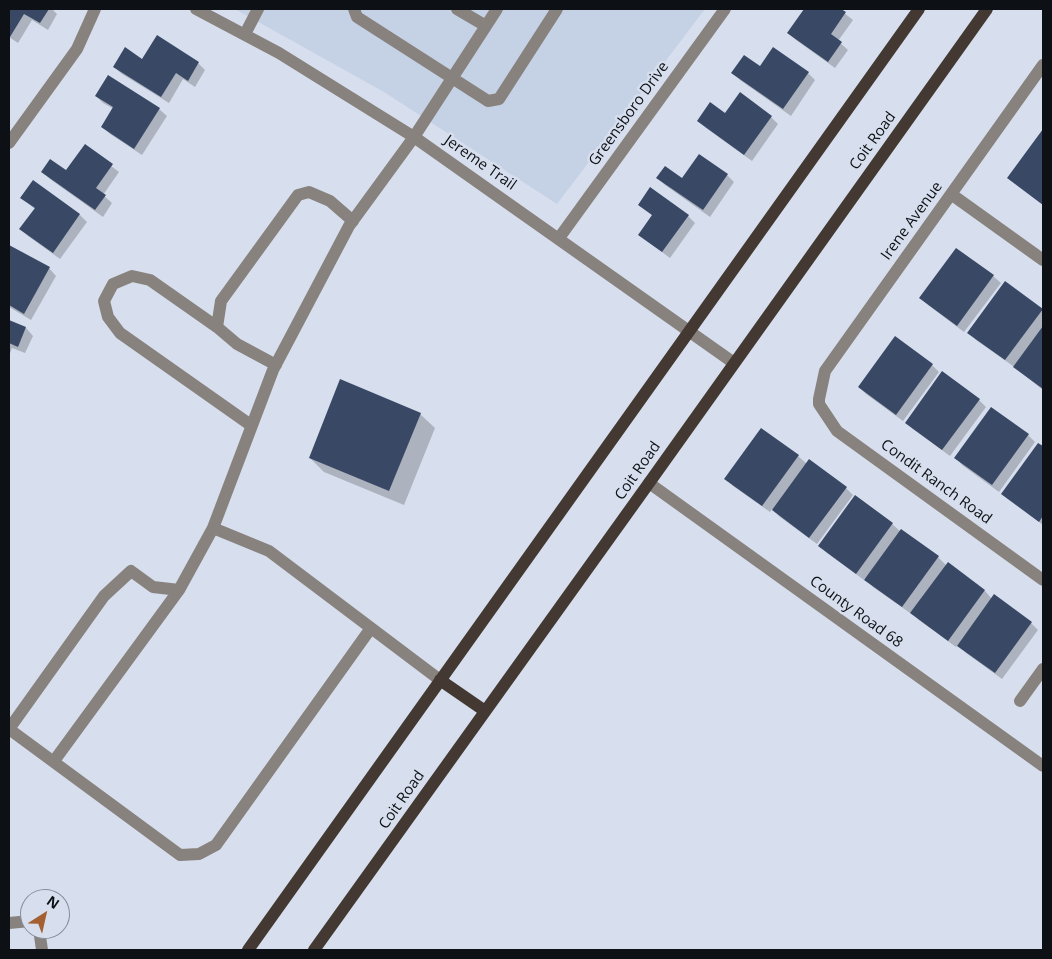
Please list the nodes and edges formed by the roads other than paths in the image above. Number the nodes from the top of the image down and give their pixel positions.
1 (95, 9) edge
2 (196, 9) edge
3 (258, 9) edge
4 (354, 9) edge
5 (457, 9) edge
6 (497, 9) edge
7 (557, 9) edge
8 (725, 9) edge
9 (919, 9) edge
10 (987, 9) edge
11 (486, 26) junction
12 (246, 34) junction
13 (1043, 65) edge
14 (452, 78) junction
15 (414, 137) junction
16 (9, 143) edge
17 (951, 194) junction
18 (353, 221) junction
19 (560, 238) junction
20 (1043, 260) edge
21 (217, 327) junction
22 (689, 331) junction
23 (734, 363) junction
24 (276, 365) junction
25 (819, 402) joint
26 (252, 426) junction
27 (649, 483) junction
28 (213, 528) junction
29 (1043, 580) edge
30 (180, 590) junction
31 (371, 628) junction
32 (1043, 670) edge
33 (440, 680) junction
34 (1020, 701) dead end
35 (485, 711) junction
36 (54, 761) junction
37 (1043, 766) edge
38 (248, 950) edge
39 (314, 950) edge

1 - 16 street
2 - 12 street, Jereme Trail
3 - 12 street
4 - 14 street
5 - 11 street
6 - 11 street
7 - 14 street
8 - 19 street, Greensboro Drive
9 - 22 main road
10 - 23 main road, Coit Road
11 - 14 street
12 - 15 street, Jereme Trail
13 - 17 street, Irene Avenue
14 - 15 street
15 - 18 street
15 - 19 street, Jereme Trail
17 - 20 street
17 - 25 street, Irene Avenue
18 - 21 street
18 - 24 street
19 - 22 street, Jereme Trail
21 - 24 street
21 - 26 street
22 - 23 street, Jereme Trail
22 - 33 main road
23 - 27 main road, Coit Road
24 - 26 street
25 - 29 street, Condit Ranch Road
26 - 28 street
27 - 35 main road, Coit Road
27 - 37 street, County Road 68
28 - 30 street
28 - 31 street
30 - 36 street
30 - 36 street
31 - 33 street
31 - 36 street
32 - 34 street
33 - 35 main road
33 - 38 main road
35 - 39 main road, Coit Road

